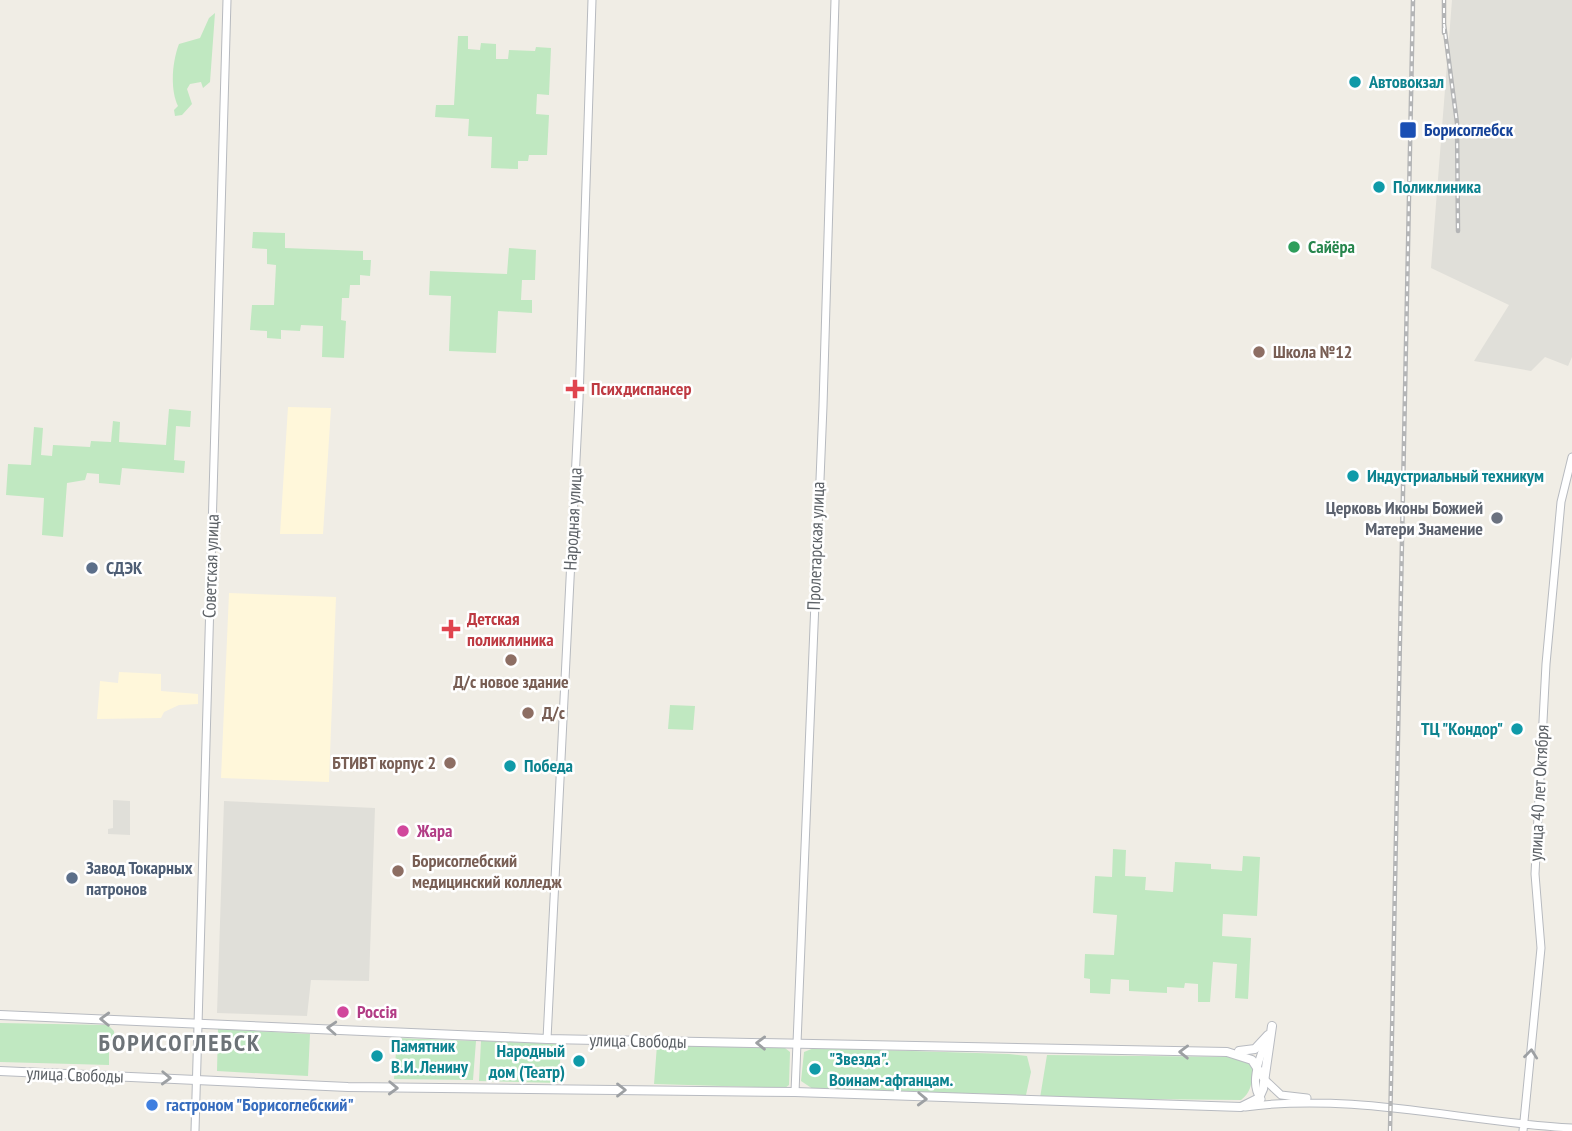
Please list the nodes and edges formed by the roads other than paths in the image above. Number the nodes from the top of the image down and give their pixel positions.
1 (227, 0) edge
2 (592, 0) edge
3 (835, 0) edge
4 (1572, 457) edge
5 (0, 1015) edge
6 (198, 1023) junction
7 (1267, 1037) junction
8 (547, 1039) junction
9 (797, 1044) junction
10 (1227, 1052) junction
11 (1258, 1067) junction
12 (0, 1071) edge
13 (1264, 1079) junction
14 (196, 1080) junction
15 (795, 1092) junction
16 (1259, 1098) junction
17 (1269, 1104) junction
18 (1346, 1104) junction
19 (1241, 1107) junction
20 (1523, 1127) edge
21 (1572, 1128) edge
22 (195, 1131) edge

1 - 6 street, Советская улица
2 - 8 street, Народная улица
3 - 9 street, Пролетарская улица
20 -> 4 street, улица 40 лет Октября
6 -> 5 main road, улица Свободы
8 -> 6 main road, улица Свободы
6 - 14 street, Советская улица
7 - 10 main road
7 - 11 street
7 - 13 main road
9 -> 8 main road, улица Свободы
10 -> 9 main road, улица Свободы
9 - 15 street, Пролетарская улица
10 - 11 main road, улица Свободы
11 - 13 main road
11 - 16 street
12 -> 14 main road, улица Свободы
13 - 16 main road
13 - 18 street, улица Свободы
14 -> 15 main road, улица Свободы
14 - 22 street, Советская улица
15 -> 19 main road, улица Свободы
16 - 17 street
16 - 19 main road, улица Свободы
17 - 18 street, улица Свободы
17 - 19 street, улица Свободы
18 - 20 street, улица Свободы
20 - 21 street, улица Свободы

